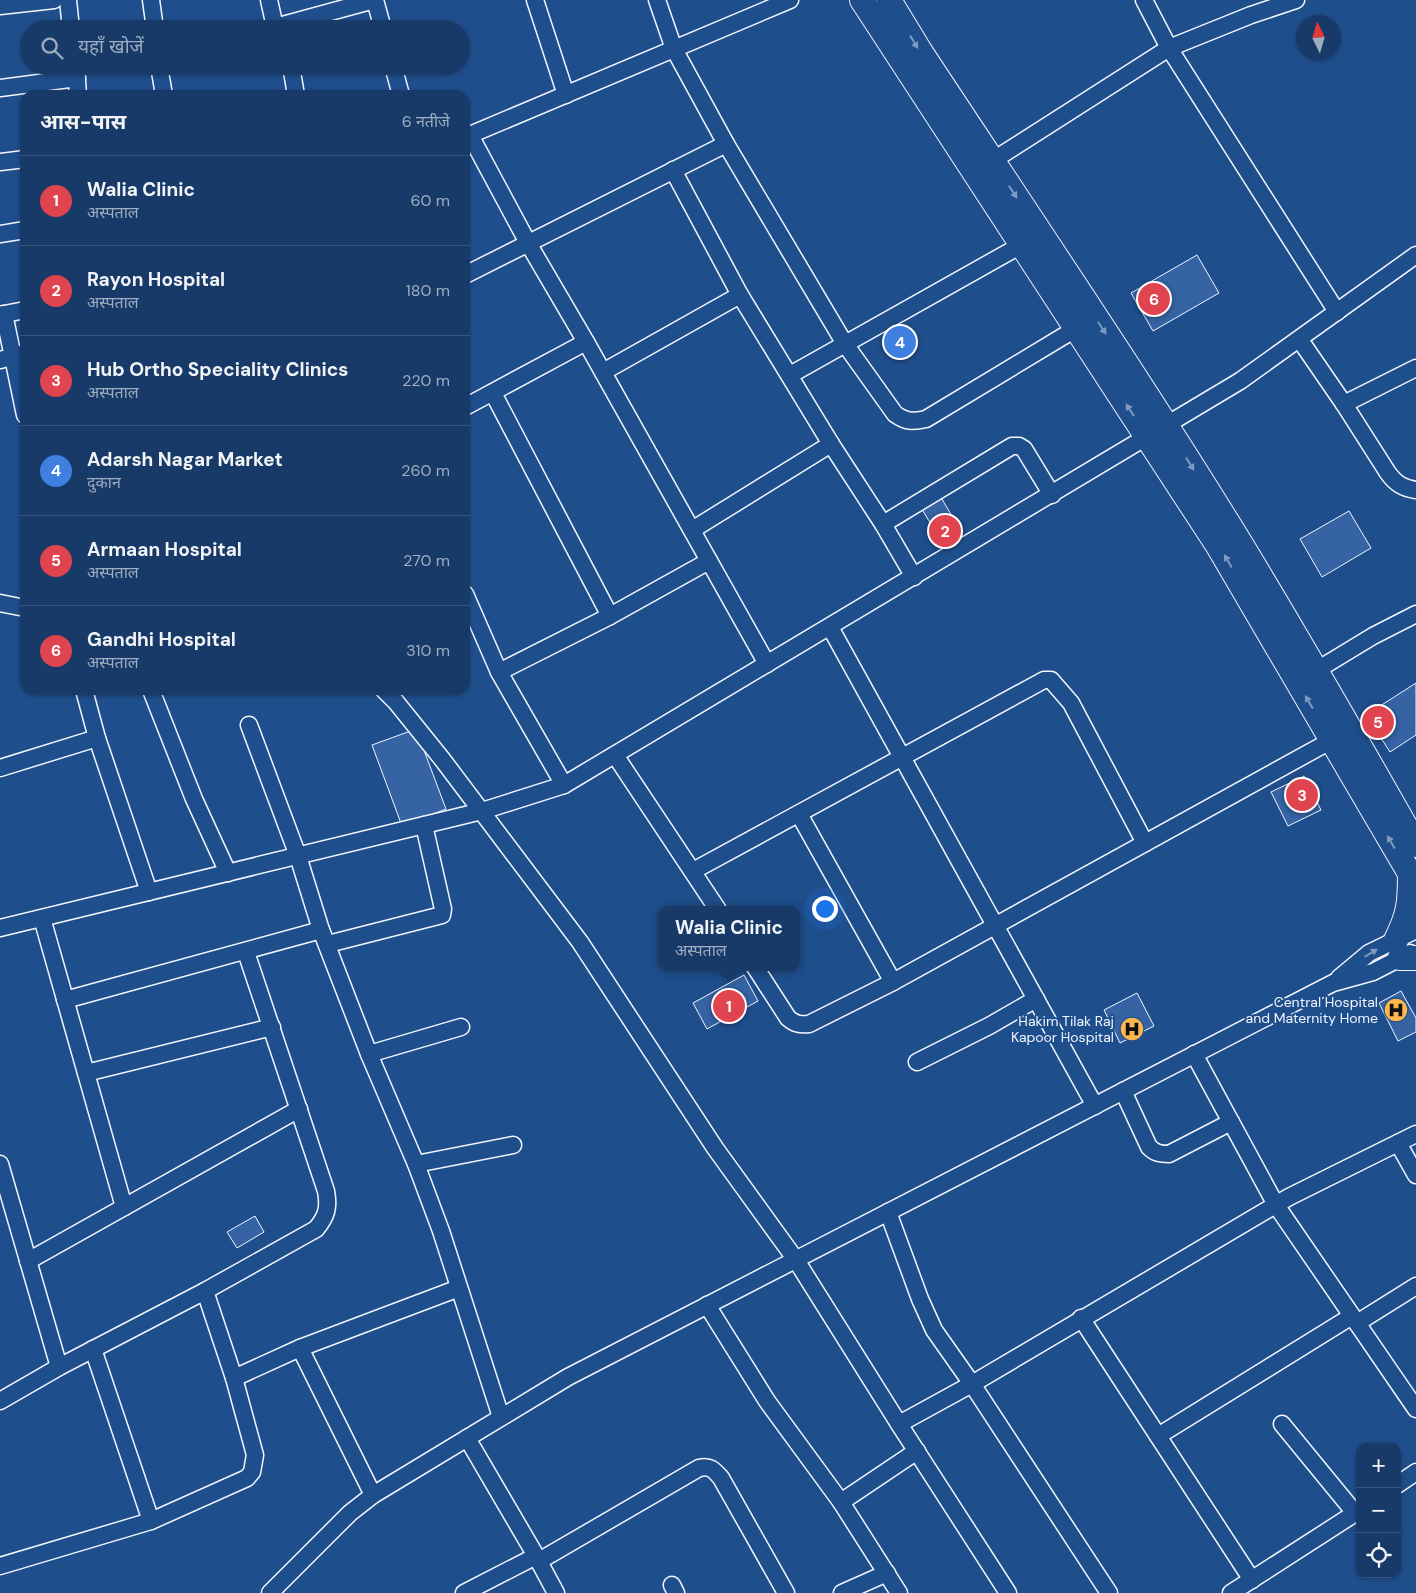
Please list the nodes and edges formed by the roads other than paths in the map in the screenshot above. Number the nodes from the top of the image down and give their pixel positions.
1 (54, 0) edge
2 (68, 0) edge
3 (151, 0) edge
4 (269, 0) edge
5 (375, 0) edge
6 (535, 0) edge
7 (657, 0) edge
8 (790, 0) edge
9 (862, 0) edge
10 (889, 0) edge
11 (1144, 0) edge
12 (1296, 0) edge
13 (0, 6) edge
14 (70, 20) edge
15 (153, 20) edge
16 (276, 20) edge
17 (303, 20) edge
18 (381, 20) edge
19 (1169, 48) junction
20 (674, 50) junction
21 (62, 75) edge
22 (76, 75) edge
23 (161, 75) edge
24 (293, 75) edge
25 (395, 75) edge
26 (0, 88) edge
27 (78, 90) edge
28 (163, 90) edge
29 (295, 90) edge
30 (400, 90) edge
31 (566, 95) junction
32 (470, 135) edge
33 (470, 140) edge
34 (726, 144) junction
35 (20, 160) edge
36 (992, 161) junction
37 (0, 162) edge
38 (673, 170) junction
39 (20, 231) edge
40 (0, 234) edge
41 (528, 243) junction
42 (1022, 244) junction
43 (1416, 255) edge
44 (470, 272) edge
45 (740, 295) junction
46 (20, 311) edge
47 (1337, 312) junction
48 (2, 315) edge
49 (1077, 328) junction
50 (1300, 340) junction
51 (586, 342) junction
52 (845, 344) junction
53 (13, 356) edge
54 (1416, 368) edge
55 (603, 372) junction
56 (790, 375) junction
57 (20, 390) edge
58 (494, 393) junction
59 (1344, 404) junction
60 (470, 405) edge
61 (1157, 432) junction
62 (830, 444) junction
63 (1416, 490) edge
64 (1052, 495) junction
65 (883, 524) junction
66 (692, 530) junction
67 (709, 561) junction
68 (914, 577) junction
69 (0, 603) edge
70 (470, 605) edge
71 (20, 607) edge
72 (1416, 614) edge
73 (610, 616) junction
74 (830, 627) junction
75 (767, 664) junction
76 (1316, 670) junction
77 (499, 672) junction
78 (85, 695) edge
79 (153, 695) edge
80 (389, 695) edge
81 (249, 725) dead end
82 (97, 738) junction
83 (1332, 740) junction
84 (615, 755) junction
85 (902, 757) junction
86 (0, 768) edge
87 (564, 785) junction
88 (482, 812) junction
89 (798, 814) junction
90 (424, 825) junction
91 (1145, 843) junction
92 (1416, 845) edge
93 (298, 856) junction
94 (693, 871) junction
95 (228, 873) junction
96 (1413, 879) edge
97 (149, 892) junction
98 (715, 906) edge
99 (42, 918) junction
100 (995, 926) junction
101 (0, 928) edge
102 (325, 937) junction
103 (1409, 947) edge
104 (246, 952) junction
105 (758, 971) edge
106 (893, 982) junction
107 (1036, 999) junction
108 (65, 1000) junction
109 (272, 1027) junction
110 (461, 1027) dead end
111 (369, 1054) junction
112 (1194, 1054) junction
113 (917, 1062) dead end
114 (86, 1072) junction
115 (1123, 1091) junction
116 (1095, 1106) junction
117 (299, 1109) junction
118 (1230, 1122) junction
119 (1416, 1134) edge
120 (1398, 1143) junction
121 (513, 1145) dead end
122 (0, 1164) edge
123 (416, 1164) junction
124 (1416, 1175) edge
125 (1276, 1205) junction
126 (124, 1207) junction
127 (888, 1212) junction
128 (796, 1260) junction
129 (28, 1261) junction
130 (1416, 1286) edge
131 (459, 1288) junction
132 (205, 1292) junction
133 (707, 1305) junction
134 (1081, 1318) junction
135 (1355, 1320) junction
136 (300, 1348) junction
137 (93, 1349) junction
138 (59, 1368) junction
139 (234, 1378) junction
140 (972, 1384) junction
141 (0, 1401) edge
142 (1416, 1408) edge
143 (501, 1417) junction
144 (899, 1424) junction
145 (1282, 1424) dead end
146 (1158, 1436) junction
147 (466, 1438) junction
148 (917, 1451) junction
149 (1416, 1472) edge
150 (1401, 1482) edge
151 (373, 1495) junction
152 (841, 1502) junction
153 (1356, 1510) edge
154 (1356, 1513) edge
155 (151, 1521) junction
156 (538, 1559) junction
157 (0, 1566) edge
158 (887, 1573) junction
159 (1252, 1580) junction
160 (270, 1593) edge
161 (464, 1593) edge
162 (556, 1593) edge
163 (786, 1593) edge
164 (842, 1593) edge
165 (899, 1593) edge
166 (1008, 1593) edge
167 (1109, 1593) edge
168 (1231, 1593) edge

1 - 13 street
2 - 14 street
3 - 15 street
4 - 16 street
5 - 17 street
5 - 18 street
6 - 31 street
7 - 20 street
8 - 20 street
9 - 42 highway
10 -> 36 highway
11 - 19 street
12 - 19 street
19 - 36 street
19 - 47 street
20 - 31 street
20 - 34 street
21 - 26 street
22 - 27 street
23 - 28 street
24 - 29 street
25 - 30 street
31 - 32 street
33 - 41 street
34 - 38 street
34 - 52 street
35 - 37 street
36 -> 61 highway
38 - 41 street
38 - 45 street
39 - 40 street
41 - 44 street
41 - 51 street
42 - 49 highway
42 - 52 street
43 - 47 street
45 - 55 street
45 - 56 street
46 - 48 street
47 - 50 street
48 - 53 street
49 - 52 street
61 -> 49 highway
50 - 59 street
50 - 61 street
51 - 55 street
51 - 58 street
52 - 56 street
53 - 57 street
54 - 59 street
55 - 66 street
56 - 62 street
58 - 60 street
58 - 73 street
59 - 63 street
61 - 64 street
61 -> 76 highway
83 -> 61 highway
62 - 65 street
62 - 66 street
64 - 65 street
64 - 68 street
65 - 68 street
66 - 67 street
67 - 73 street
67 - 75 street
68 - 74 street
69 - 71 street
70 - 77 street
72 - 76 street
73 - 77 street
74 - 75 street
74 - 85 street
75 - 84 street
76 - 92 highway
77 - 87 street
78 - 82 street
79 - 95 street
80 - 88 street
81 - 93 street
82 - 86 street
82 - 97 street
83 - 91 street
96 -> 83 highway
84 - 87 street
84 - 94 street
85 - 89 street
85 - 91 street
85 - 100 street
87 - 88 street
88 - 90 street
88 - 128 street
89 - 94 street
89 - 106 street
90 - 93 street
90 - 102 street
91 - 100 street
93 - 95 street
93 - 102 street
94 - 98 street
95 - 97 street
96 - 103 highway
97 - 99 street
99 - 101 street
99 - 108 street
100 - 106 street
100 - 107 street
102 - 104 street
102 - 111 street
103 - 112 street
104 - 108 street
104 - 109 street
105 - 106 street
107 - 113 street
107 - 116 street
108 - 114 street
109 - 114 street
109 - 117 street
110 - 111 street
111 - 123 street
112 - 115 street
112 - 118 street
114 - 126 street
115 - 116 street
115 - 118 street
116 - 127 street
117 - 126 street
117 - 132 street
118 - 125 street
119 - 120 street
120 - 124 street
120 - 125 street
121 - 123 street
122 - 129 street
123 - 131 street
125 - 134 street
125 - 135 street
126 - 129 street
127 - 128 street
127 - 140 street
128 - 133 street
128 - 144 street
129 - 138 street
130 - 135 street
131 - 136 street
131 - 143 street
132 - 137 street
132 - 139 street
133 - 143 street
133 - 152 street
134 - 140 street
134 - 146 street
135 - 142 street
135 - 146 street
136 - 139 street
136 - 151 street
137 - 138 street
137 - 155 street
138 - 141 street
139 - 155 street
140 - 144 street
140 - 167 street
143 - 147 street
144 - 148 street
145 - 153 street
146 - 159 street
147 - 151 street
147 - 156 street
148 - 152 street
148 - 166 street
149 - 150 street
151 - 160 street
152 - 158 street
154 - 159 street
155 - 157 street
156 - 161 street
156 - 162 street
156 - 163 street
158 - 164 street
158 - 165 street
159 - 168 street

